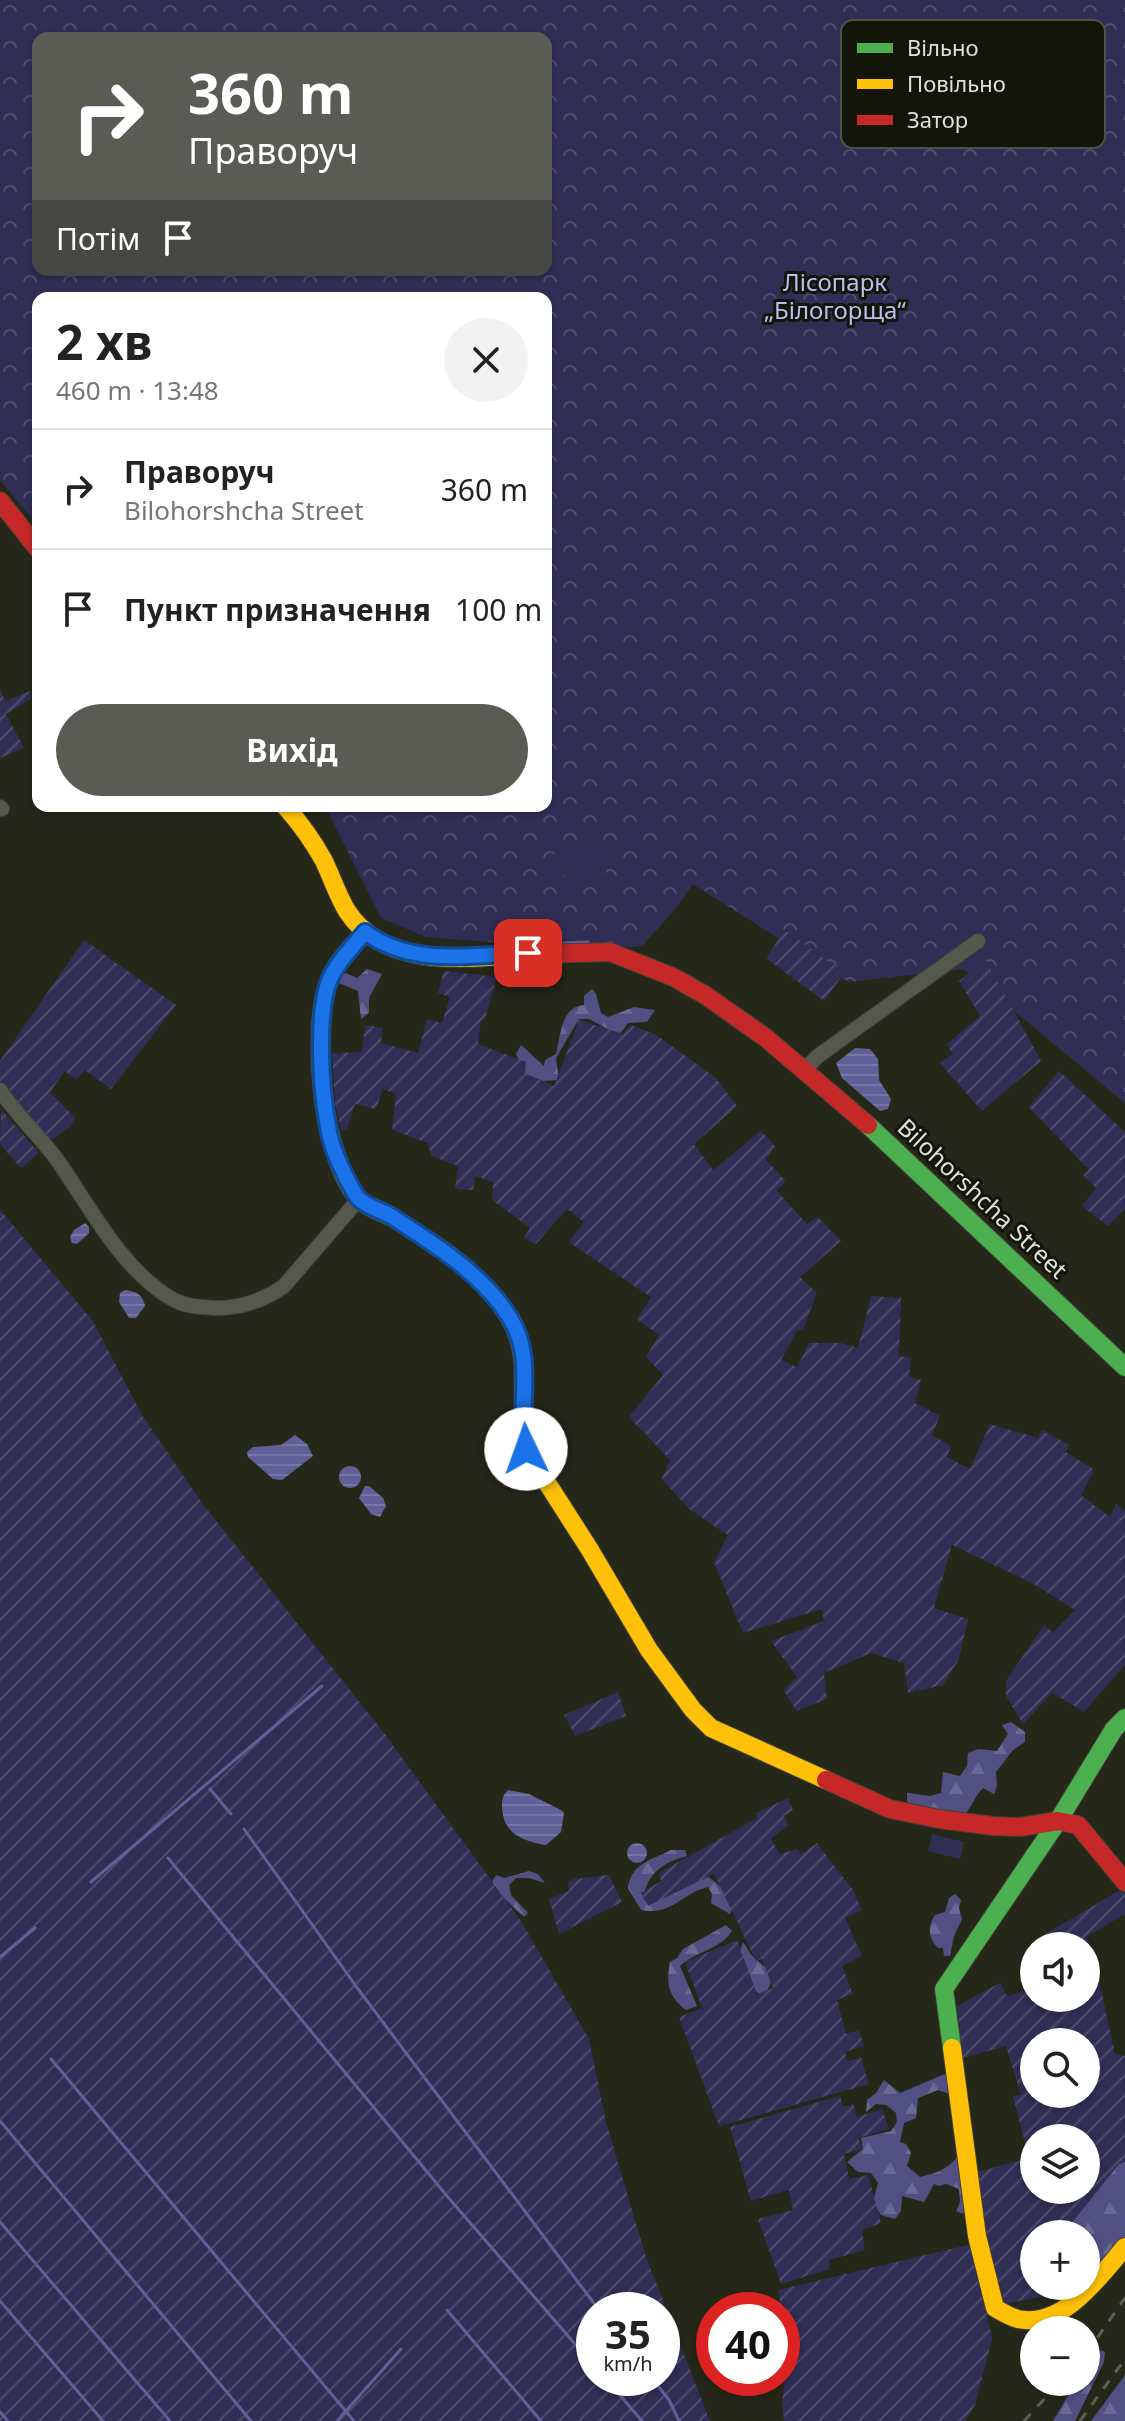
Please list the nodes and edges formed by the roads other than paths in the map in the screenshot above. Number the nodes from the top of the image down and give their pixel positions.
1 (0, 501) edge
2 (32, 541) edge
3 (290, 812) edge
4 (365, 932) junction
5 (978, 941) dead end
6 (805, 1069) junction
7 (0, 1090) edge
8 (359, 1199) junction
9 (1125, 1367) edge
10 (1125, 1718) edge
11 (1058, 1821) junction
12 (1125, 1882) edge
13 (1125, 2247) edge

1 - 2 street
3 - 4 street, Bilohorshcha Street
4 - 6 street, Bilohorshcha Street
4 - 8 street
5 - 6 street
6 - 9 street, Bilohorshcha Street
7 - 8 street
8 - 11 street
10 - 11 street
11 - 12 street
11 - 13 street

